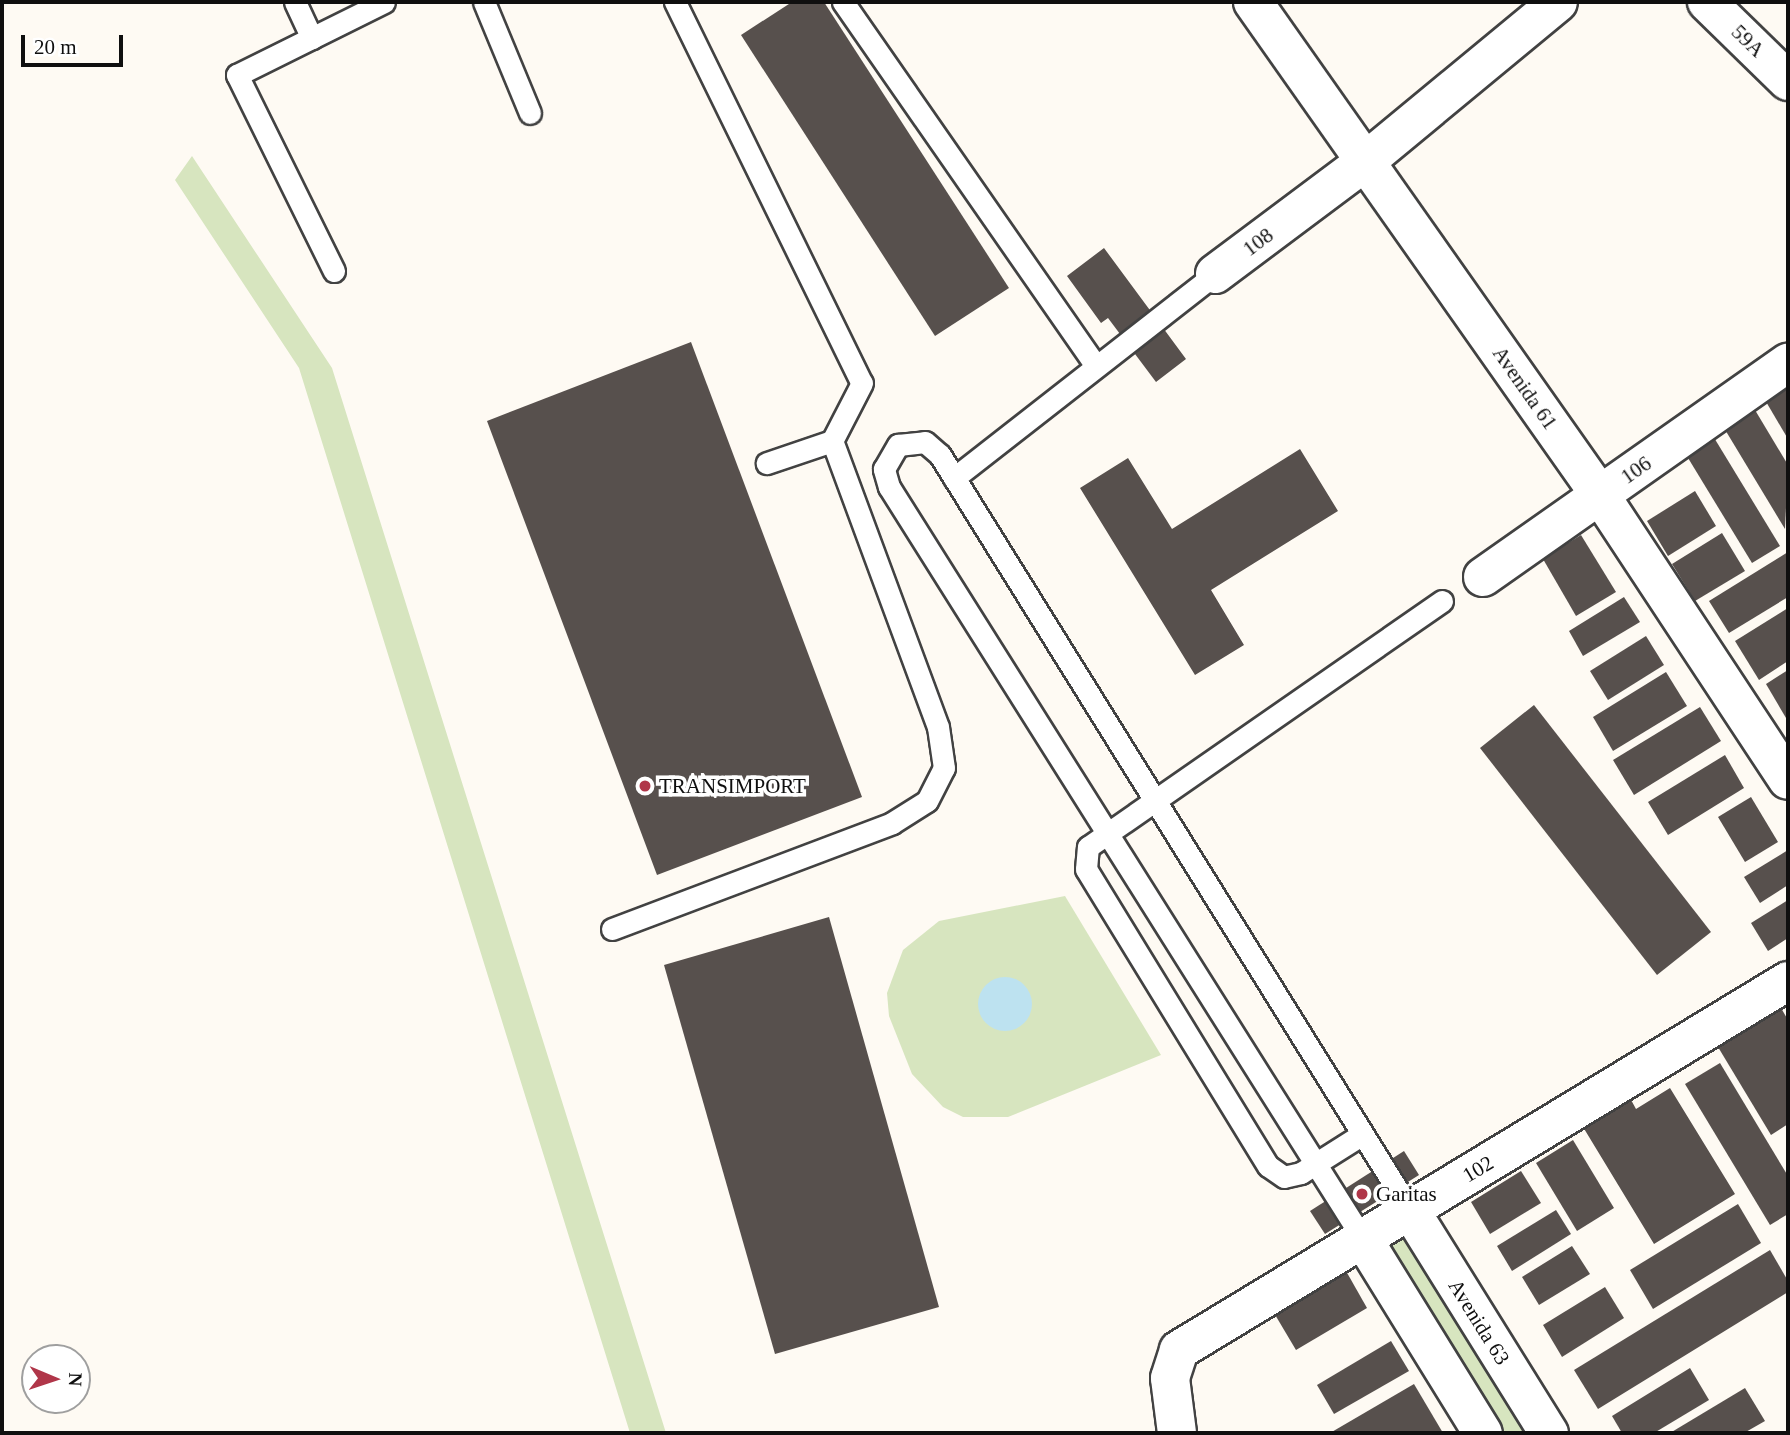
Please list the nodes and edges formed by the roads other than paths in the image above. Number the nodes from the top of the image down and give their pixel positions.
1 (295, 2) edge
2 (384, 2) edge
3 (484, 2) edge
4 (674, 2) edge
5 (843, 2) edge
6 (1253, 2) edge
7 (1558, 2) edge
8 (1707, 2) edge
9 (312, 38) junction
10 (1788, 81) edge
11 (530, 113) dead end
12 (1366, 161) junction
13 (334, 271) dead end
14 (1215, 274) joint
15 (1788, 363) edge
16 (1096, 366) junction
17 (832, 441) junction
18 (766, 463) dead end
19 (954, 478) junction
20 (1600, 495) junction
21 (1483, 577) dead end
22 (1442, 601) dead end
23 (1788, 780) edge
24 (1154, 799) junction
25 (1106, 831) junction
26 (612, 929) dead end
27 (1788, 981) edge
28 (1361, 1135) junction
29 (1316, 1165) junction
30 (1410, 1210) junction
31 (1363, 1238) junction
32 (1177, 1433) edge
33 (1483, 1433) edge
34 (1549, 1433) edge

1 - 9 lane
2 - 9 lane
3 - 11 lane
4 - 17 lane
5 - 16 lane
6 - 12 street, Avenida 61
7 - 12 street, 108
8 - 10 street, 59A
9 - 13 lane
12 - 14 street, 108
12 - 20 street, Avenida 61
14 - 16 lane, 108
15 - 20 street, 106
16 - 19 lane, 108
17 - 18 lane
17 - 26 lane
19 - 24 lane
19 - 25 lane
20 - 21 street, 106
20 - 23 street, Avenida 61
22 - 24 lane
24 - 25 lane
24 - 28 lane
25 - 29 lane
25 - 29 lane
27 - 30 street, 102
28 - 29 lane
28 - 30 lane
29 - 31 lane
30 - 31 street, 102
30 - 34 street, Avenida 63
31 - 32 street, 102
31 - 33 street

